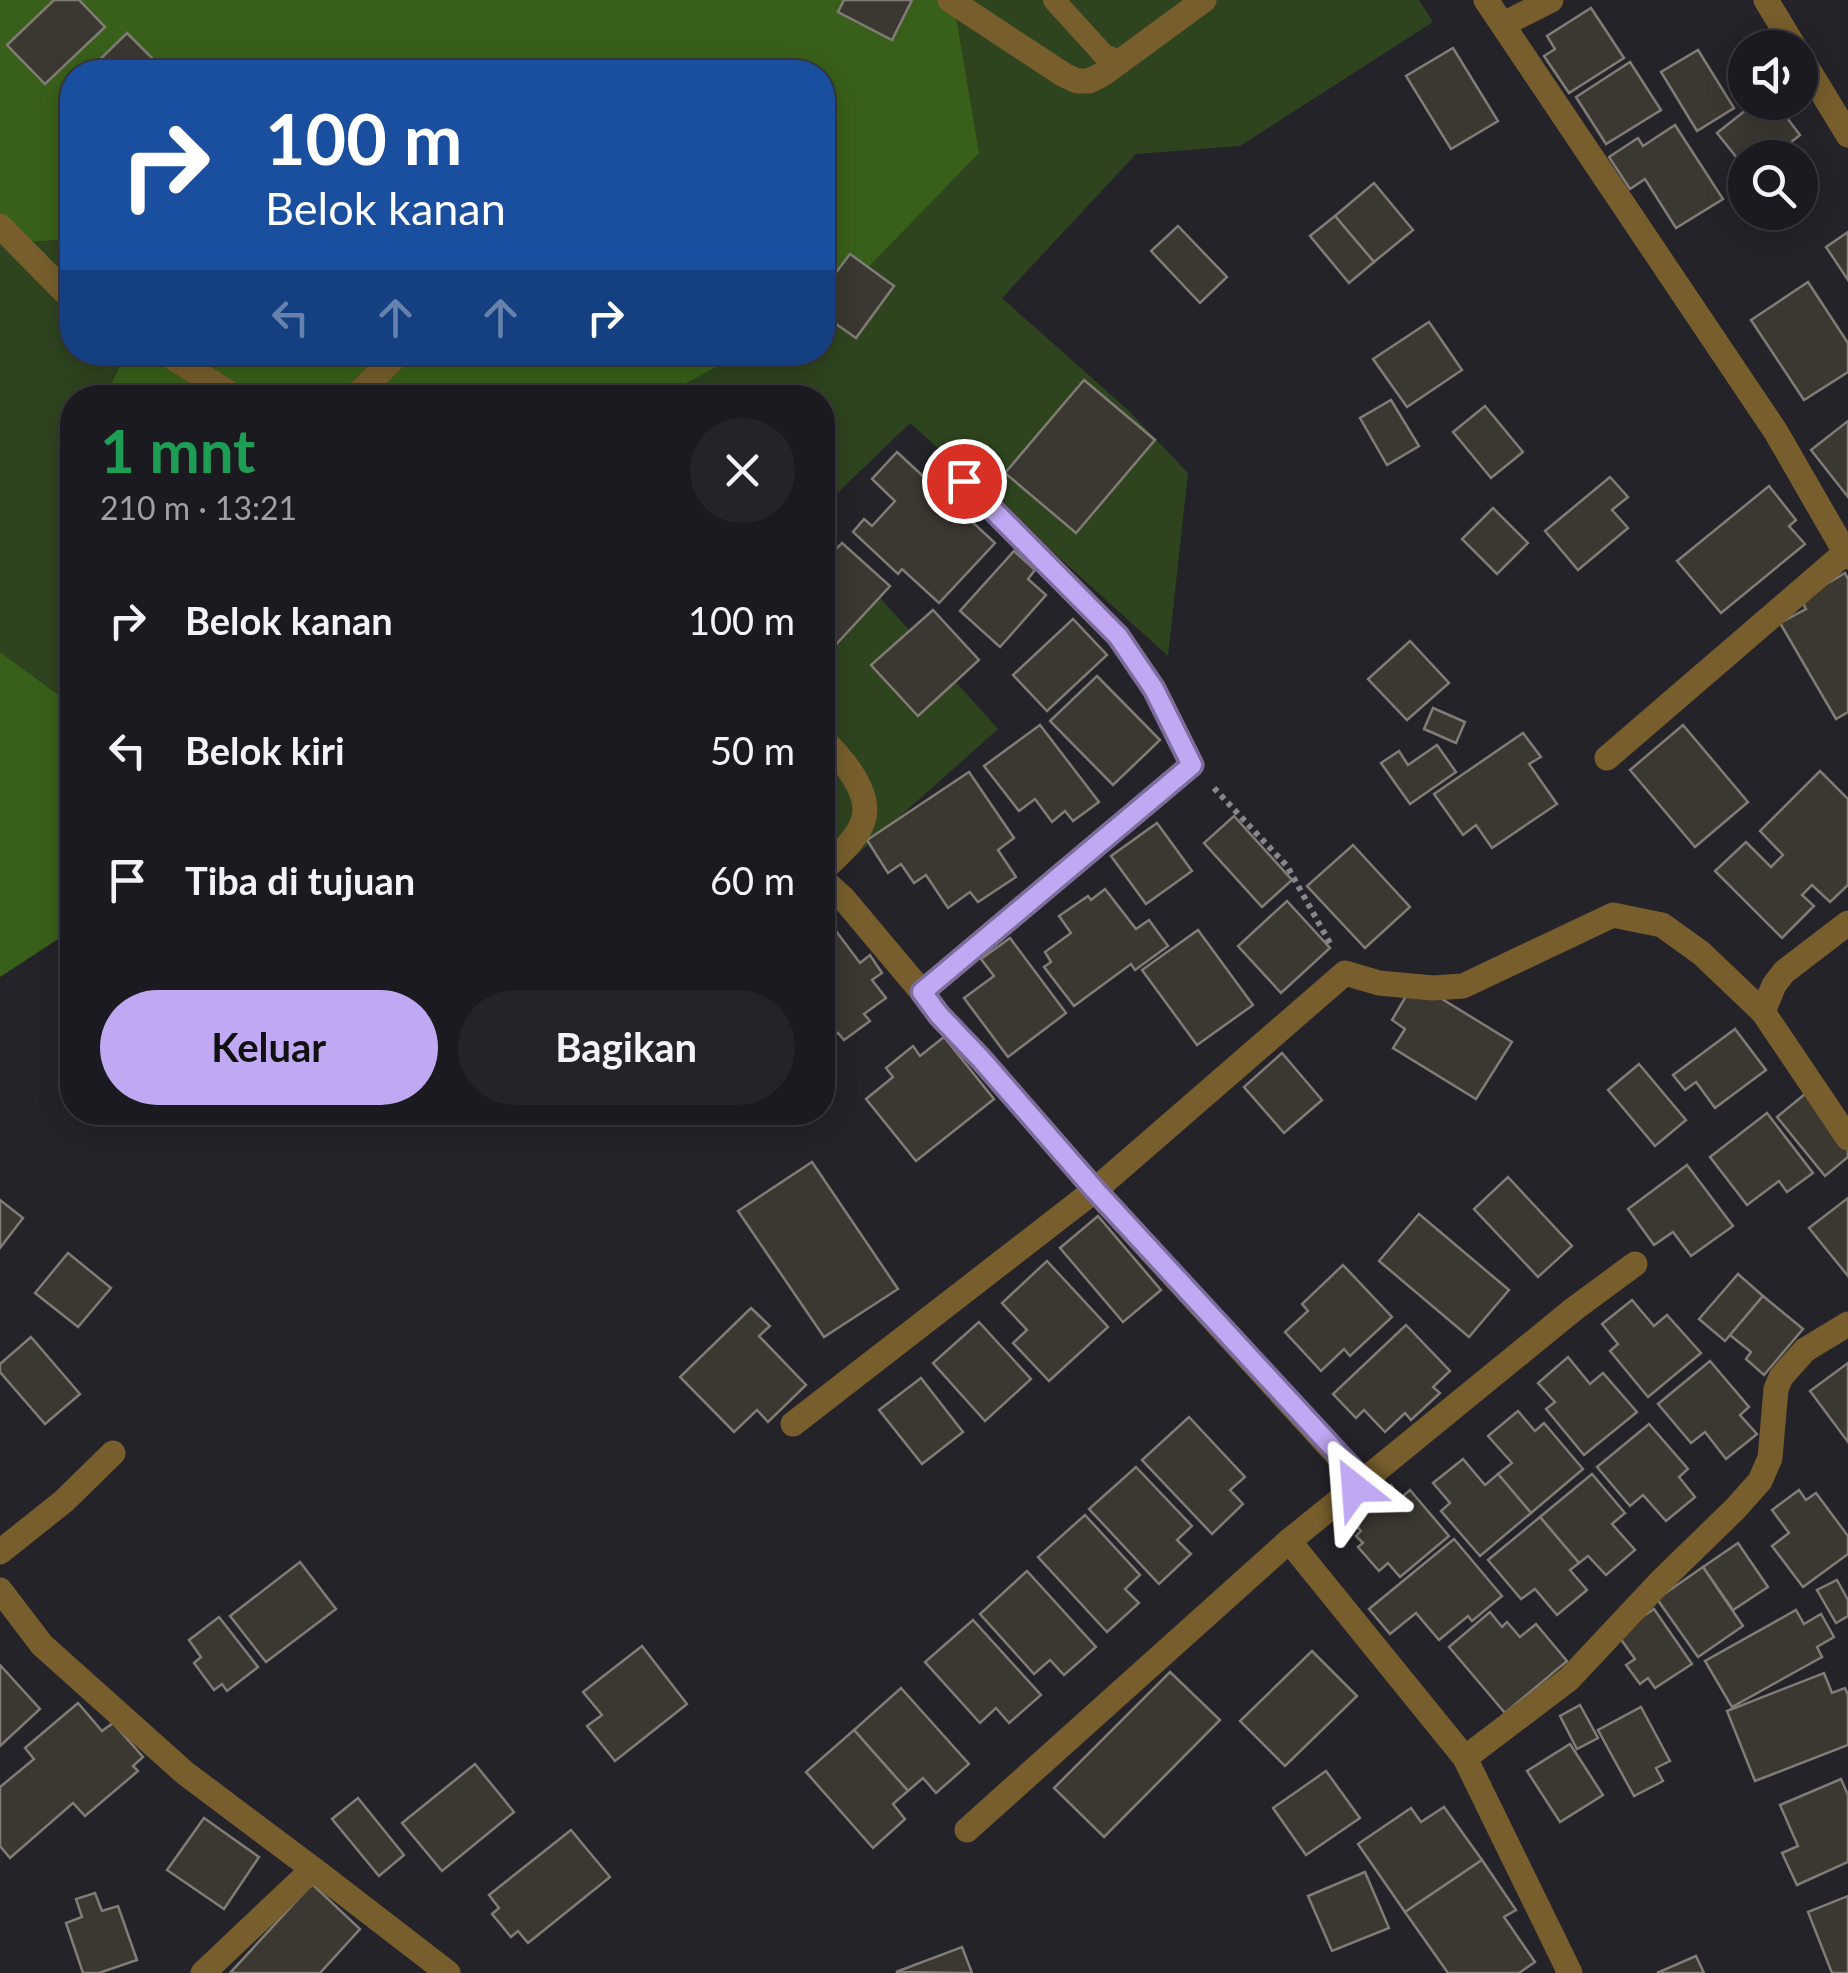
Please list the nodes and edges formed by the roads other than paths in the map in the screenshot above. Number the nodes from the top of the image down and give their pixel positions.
1 (950, 0) edge
2 (1054, 0) edge
3 (1204, 0) edge
4 (1486, 0) edge
5 (1551, 0) edge
6 (1766, 0) edge
7 (1504, 24) junction
8 (1784, 30) edge
9 (1120, 61) junction
10 (1818, 86) edge
11 (1848, 135) edge
12 (0, 226) edge
13 (60, 287) edge
14 (185, 365) edge
15 (387, 365) edge
16 (217, 385) edge
17 (367, 385) edge
18 (964, 481) dead end
19 (1847, 555) edge
20 (835, 750) edge
21 (1607, 758) dead end
22 (835, 858) edge
23 (835, 891) edge
24 (1848, 923) edge
25 (922, 992) junction
26 (1764, 1012) junction
27 (1848, 1138) edge
28 (1095, 1190) junction
29 (1635, 1264) dead end
30 (1848, 1324) edge
31 (794, 1424) dead end
32 (113, 1453) dead end
33 (1362, 1482) junction
34 (1289, 1542) junction
35 (0, 1552) edge
36 (0, 1590) edge
37 (1464, 1758) junction
38 (968, 1830) dead end
39 (313, 1869) junction
40 (203, 1973) edge
41 (448, 1973) edge
42 (1570, 1973) edge

1 - 9 street
2 - 9 lane
3 - 9 street
4 - 7 street
5 - 7 street
6 - 8 street
7 - 19 street
10 - 11 street
12 - 13 street
14 - 16 street
15 - 17 street
18 - 25 street
19 - 21 street
20 - 22 street
23 - 25 street
24 - 26 street
25 - 28 street
26 - 27 street
26 - 28 street
28 - 31 street
28 - 33 street
29 - 33 street
30 - 37 street
32 - 35 street
33 - 34 street
34 - 37 street
34 - 38 street
36 - 39 street
37 - 42 street
39 - 40 street
39 - 41 street

